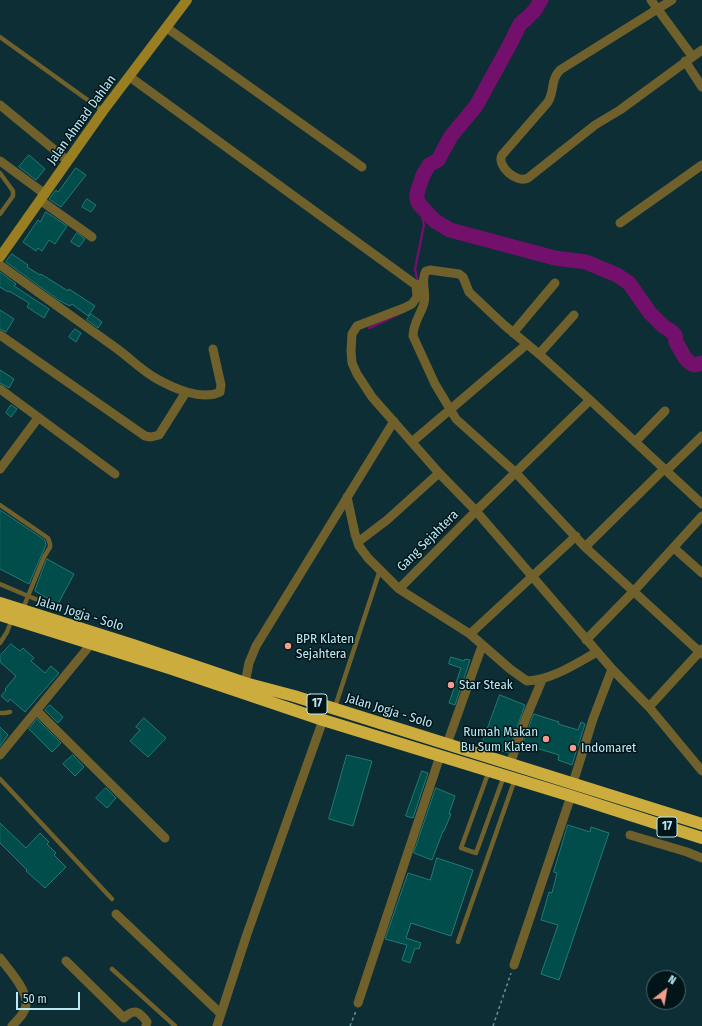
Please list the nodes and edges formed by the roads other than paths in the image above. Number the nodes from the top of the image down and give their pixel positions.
1 (187, 0) edge
2 (651, 0) edge
3 (672, 0) edge
4 (657, 9) junction
5 (167, 28) junction
6 (0, 37) edge
7 (702, 50) edge
8 (689, 59) junction
9 (130, 77) junction
10 (702, 87) edge
11 (0, 105) edge
12 (103, 112) junction
13 (68, 161) junction
14 (702, 165) edge
15 (362, 167) dead end
16 (2, 171) edge
17 (42, 197) junction
18 (0, 214) edge
19 (620, 223) dead end
20 (92, 238) dead end
21 (2, 251) edge
22 (0, 265) edge
23 (555, 283) dead end
24 (420, 284) junction
25 (574, 315) dead end
26 (513, 333) junction
27 (0, 335) edge
28 (527, 344) junction
29 (212, 349) dead end
30 (539, 354) junction
31 (0, 389) edge
32 (186, 392) junction
33 (590, 400) junction
34 (450, 409) junction
35 (665, 411) dead end
36 (38, 418) junction
37 (394, 421) junction
38 (702, 436) edge
39 (412, 442) junction
40 (635, 442) junction
41 (0, 469) edge
42 (665, 470) junction
43 (515, 472) junction
44 (439, 473) junction
45 (115, 474) dead end
46 (347, 497) junction
47 (702, 504) edge
48 (0, 505) edge
49 (476, 511) junction
50 (702, 516) edge
51 (576, 536) junction
52 (358, 542) junction
53 (585, 547) junction
54 (674, 548) junction
55 (380, 570) junction
56 (702, 574) edge
57 (532, 577) junction
58 (0, 584) edge
59 (399, 589) junction
60 (634, 591) junction
61 (28, 596) junction
62 (0, 603) edge
63 (48, 604) dead end
64 (17, 613) junction
65 (0, 615) edge
66 (470, 634) junction
67 (586, 640) junction
68 (0, 643) edge
69 (91, 644) junction
70 (482, 646) junction
71 (597, 652) junction
72 (701, 652) edge
73 (612, 669) junction
74 (542, 680) junction
75 (245, 683) junction
76 (649, 707) junction
77 (335, 709) junction
78 (37, 711) junction
79 (10, 712) dead end
80 (0, 713) edge
81 (324, 720) junction
82 (447, 744) junction
83 (0, 755) edge
84 (440, 756) junction
85 (510, 764) junction
86 (489, 771) junction
87 (702, 771) edge
88 (509, 777) junction
89 (0, 779) edge
90 (573, 783) junction
91 (571, 796) junction
92 (635, 803) junction
93 (631, 815) junction
94 (702, 824) edge
95 (630, 835) dead end
96 (165, 838) dead end
97 (702, 838) edge
98 (702, 858) edge
99 (112, 899) dead end
100 (116, 914) dead end
101 (458, 942) dead end
102 (0, 958) edge
103 (66, 961) dead end
104 (514, 965) road end
105 (112, 969) dead end
106 (358, 1003) road end
107 (221, 1014) junction
108 (122, 1022) edge
109 (12, 1026) edge
110 (146, 1026) edge
111 (175, 1026) edge
112 (217, 1026) edge

1 - 5 street, Jalan Ahmad Dahlan
2 - 4 street
3 - 4 street
4 - 8 street
4 - 8 street
5 - 9 street, Jalan Ahmad Dahlan
5 - 15 street
6 - 12 lane
7 - 8 street
8 - 10 street
9 - 12 street, Jalan Ahmad Dahlan
9 - 24 street
11 - 13 street
12 - 13 street, Jalan Ahmad Dahlan
13 - 17 street, Jalan Ahmad Dahlan
14 - 19 street
16 - 17 street
16 - 18 lane
17 - 20 street
17 - 21 street, Jalan Ahmad Dahlan
22 - 32 street
23 - 26 street
24 - 26 street
24 - 34 street
24 - 37 street
25 - 30 street
26 - 28 street
27 - 32 street
28 - 30 street
28 - 34 street
29 - 32 street
30 - 33 street
31 - 36 street
33 - 40 street
33 - 43 street, Gang Sejahtera
34 - 39 street
34 - 43 street
35 - 40 street
36 - 41 street
36 - 45 street
37 - 39 street
37 - 46 street
38 - 42 street
39 - 44 street
40 - 42 street
42 - 47 street
42 - 53 street
43 - 49 street, Gang Sejahtera
43 - 51 street
44 - 49 street
44 - 52 street
46 - 52 street
46 - 75 street
48 - 61 lane
49 - 57 street
49 - 59 street, Gang Sejahtera
50 - 54 street
51 - 53 street
51 - 57 street
52 - 55 street
53 - 60 street
54 - 56 street
54 - 60 street
55 - 59 street
55 - 77 lane
57 - 66 street
57 - 67 street
58 - 61 lane
59 - 66 street
60 - 67 street
60 - 72 street
61 - 63 lane
61 - 64 lane
62 - 64 highway, Jalan Jogja - Solo / 17
64 - 65 highway, Jalan Jogja - Solo / 17
64 - 68 lane
64 - 69 highway, Jalan Jogja - Solo / 17
64 - 75 highway, Jalan Jogja - Solo / 17
66 - 70 street
67 - 71 street
69 - 78 street
69 - 81 highway, Jalan Jogja - Solo / 17
70 - 74 street
70 - 82 street
71 - 73 street
71 - 74 street
72 - 76 street
73 - 76 street
73 - 90 street
74 - 85 street
75 - 77 highway, Jalan Jogja - Solo / 17
76 - 87 street
77 - 82 highway, Jalan Jogja - Solo / 17
78 - 83 street
78 - 96 street
79 - 80 lane
81 - 84 highway, Jalan Jogja - Solo / 17
81 - 107 street
82 - 85 highway, Jalan Jogja - Solo / 17
84 - 86 highway, Jalan Jogja - Solo / 17
84 - 106 street
85 - 90 highway, Jalan Jogja - Solo / 17
86 - 88 highway, Jalan Jogja - Solo / 17
86 - 88 lane
88 - 91 highway, Jalan Jogja - Solo / 17
88 - 101 lane
89 - 99 lane
90 - 92 highway, Jalan Jogja - Solo / 17
91 - 93 highway, Jalan Jogja - Solo / 17
91 - 104 street
92 - 93 highway
92 - 94 highway, Jalan Jogja - Solo / 17
93 - 97 highway, 17
95 - 98 street
100 - 107 street
102 - 109 street
103 - 108 street
105 - 111 lane
107 - 112 street
108 - 110 street

